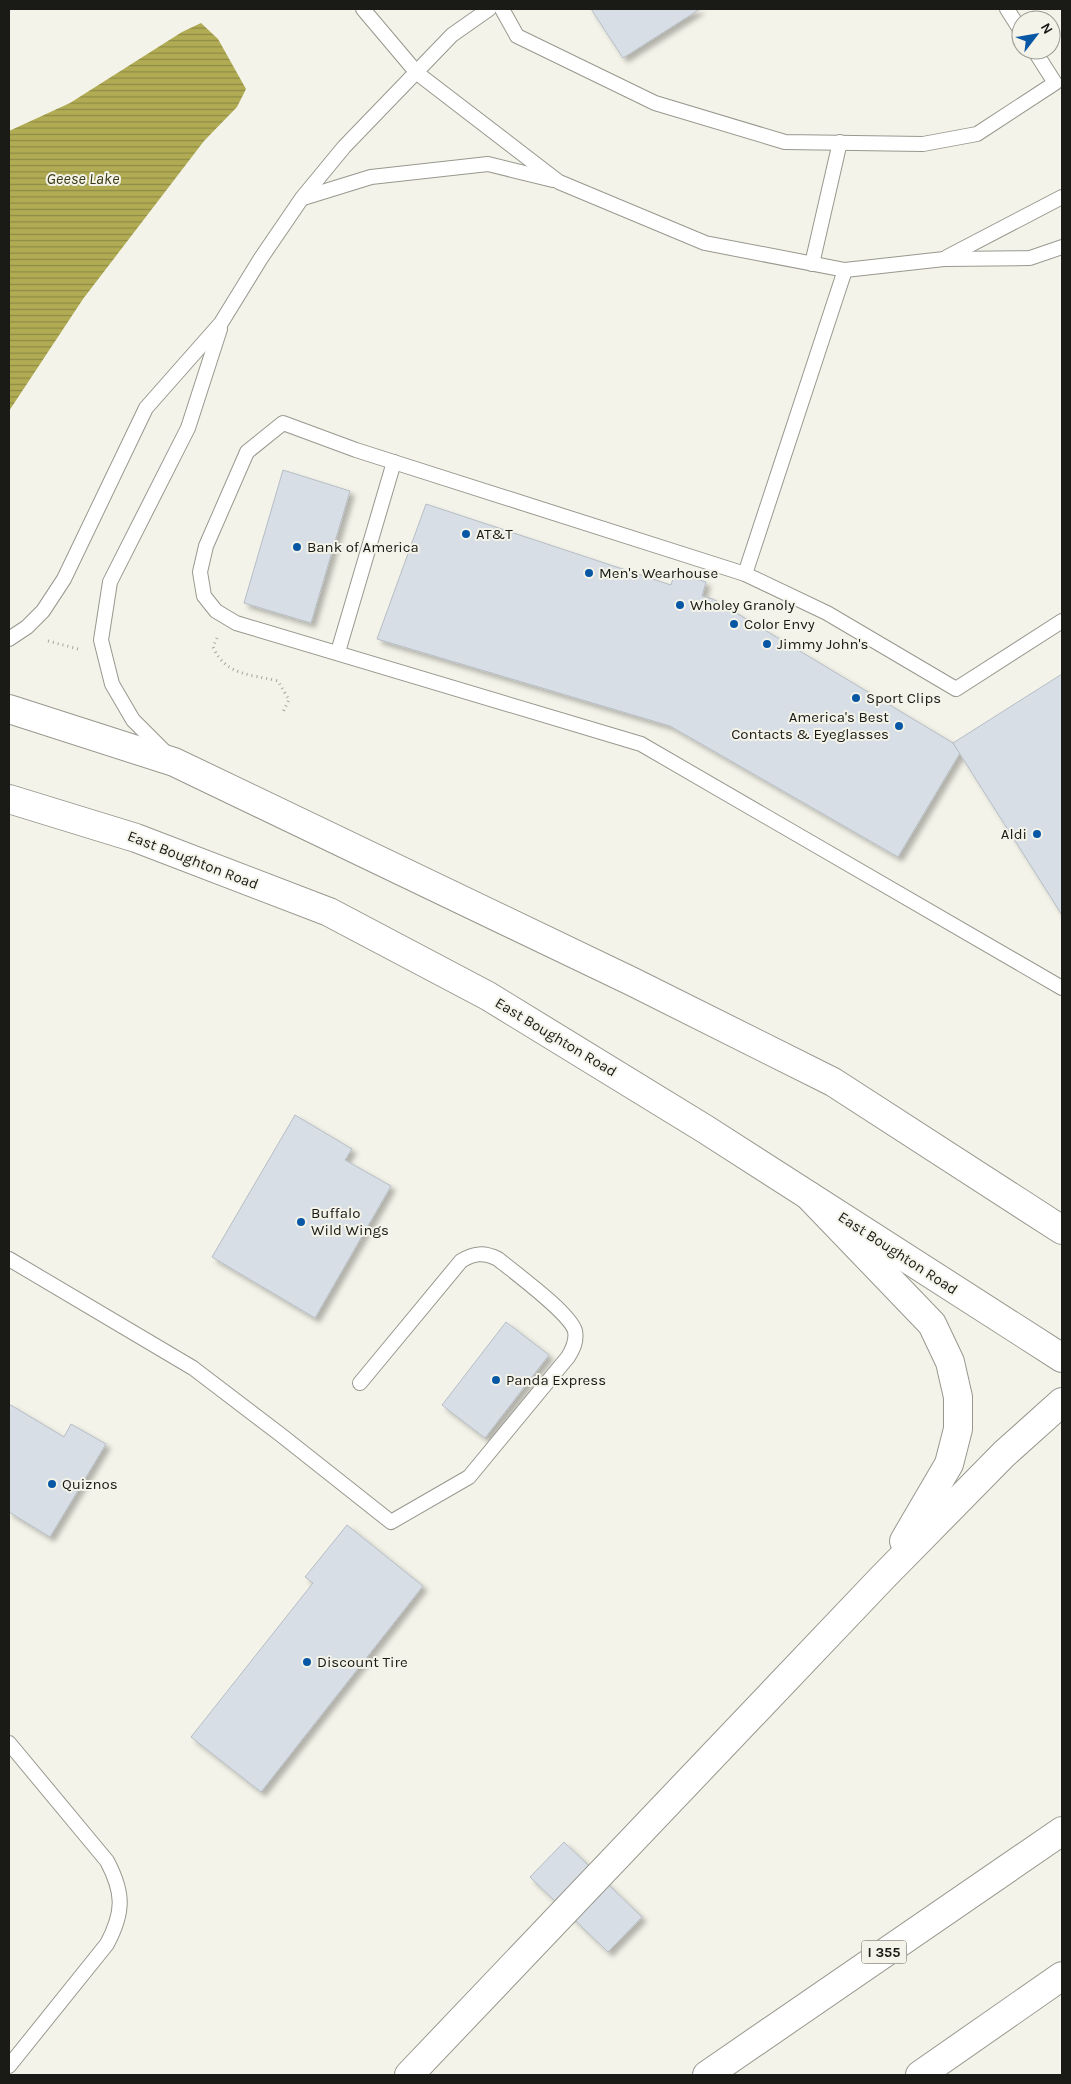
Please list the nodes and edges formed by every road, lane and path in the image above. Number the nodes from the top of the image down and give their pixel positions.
1 (364, 9) edge
2 (488, 9) edge
3 (502, 9) edge
4 (1040, 60) edge
5 (417, 73) junction
6 (840, 142) junction
7 (559, 182) junction
8 (1062, 197) edge
9 (302, 198) junction
10 (1062, 247) edge
11 (944, 259) junction
12 (812, 264) junction
13 (845, 270) junction
14 (221, 323) junction
15 (394, 462) junction
16 (745, 574) junction
17 (225, 616) junction
18 (1062, 621) edge
19 (39, 638) dead end
20 (9, 639) edge
21 (83, 651) dead end
22 (338, 652) junction
23 (9, 709) edge
24 (283, 712) dead end
25 (174, 762) junction
26 (9, 799) edge
27 (1062, 988) edge
28 (809, 1196) junction
29 (1062, 1230) edge
30 (9, 1259) edge
31 (1062, 1358) edge
32 (360, 1384) dead end
33 (1062, 1402) edge
34 (883, 1577) junction
35 (9, 1744) edge
36 (1062, 1830) edge
37 (1062, 1976) edge
38 (9, 2066) edge
39 (409, 2075) edge
40 (706, 2075) edge
41 (920, 2075) edge

1 - 5 lane
2 - 5 lane
3 - 6 lane
4 - 6 lane
5 - 7 lane
5 - 9 lane
6 - 12 lane
7 - 9 lane
7 - 12 lane
8 - 11 lane
9 - 14 lane
10 - 11 lane
11 - 13 lane
12 - 13 lane
13 - 16 lane
14 - 20 lane
14 - 25 lane
15 - 16 lane
15 - 17 lane
15 - 22 lane
16 - 18 lane
17 - 22 lane
17 - 24 path
19 - 21 path
22 - 27 lane
23 - 25 main road
25 - 29 main road
26 - 28 main road, East Boughton Road
28 - 31 main road, East Boughton Road
28 - 34 main road
30 - 32 lane
33 - 34 main road
34 - 39 main road
35 - 38 lane
36 - 40 main road, I 355
37 - 41 main road

